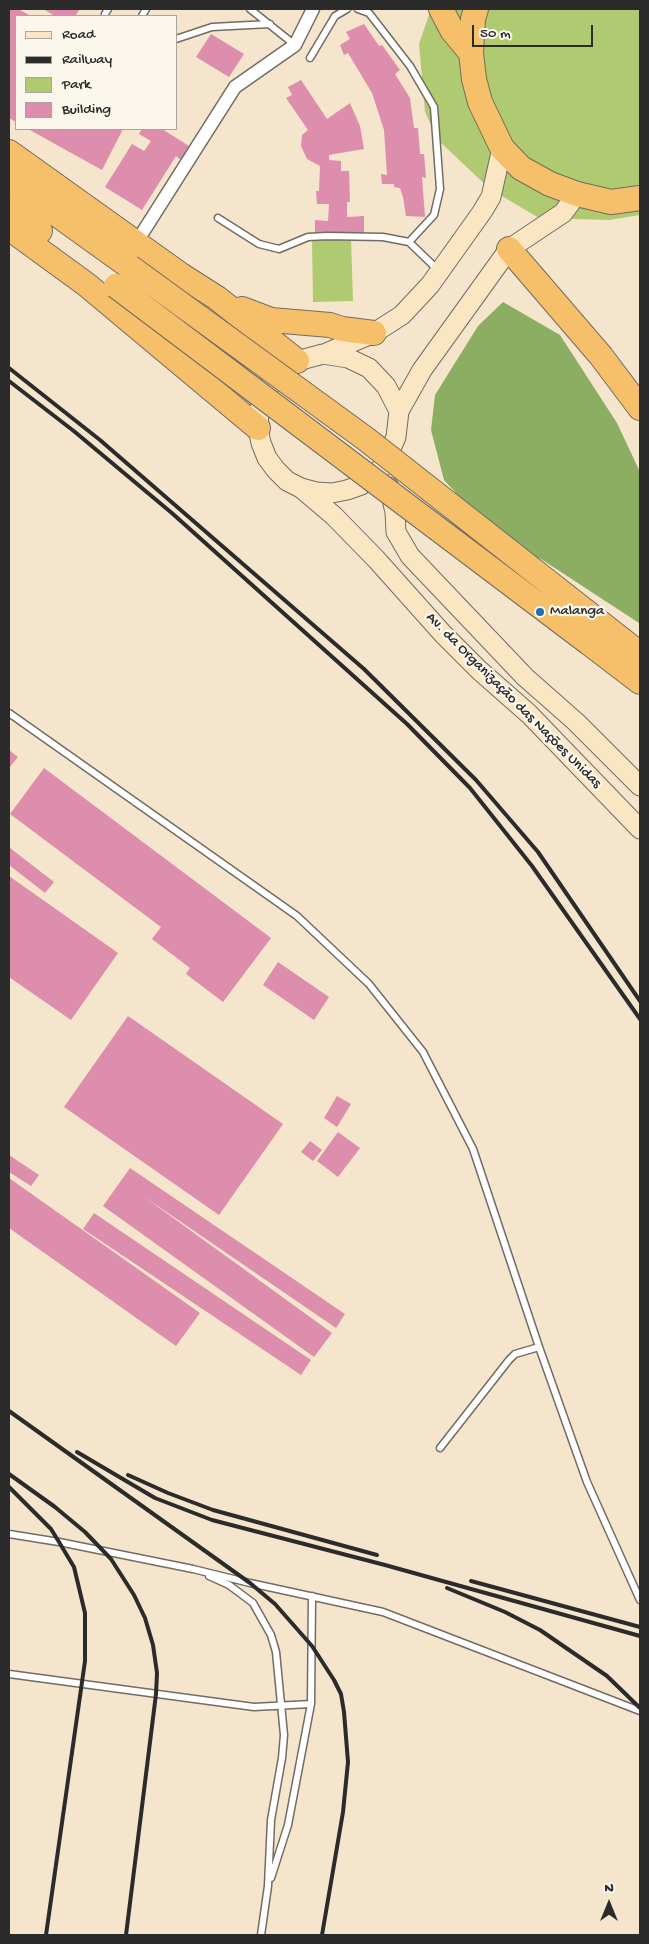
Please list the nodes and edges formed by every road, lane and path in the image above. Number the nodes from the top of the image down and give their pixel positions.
1 (250, 9) edge
2 (314, 9) edge
3 (347, 9) edge
4 (358, 9) edge
5 (441, 9) edge
6 (476, 9) edge
7 (270, 24) junction
8 (178, 38) edge
9 (296, 45) junction
10 (471, 53) junction
11 (310, 58) dead end
12 (502, 148) junction
13 (9, 152) edge
14 (9, 180) edge
15 (577, 194) junction
16 (640, 198) edge
17 (9, 208) edge
18 (218, 218) dead end
19 (9, 228) edge
20 (409, 242) junction
21 (136, 243) junction
22 (509, 249) junction
23 (439, 271) junction
24 (218, 298) junction
25 (374, 333) junction
26 (323, 354) junction
27 (297, 361) junction
28 (640, 408) edge
29 (399, 411) junction
30 (258, 428) junction
31 (384, 464) junction
32 (301, 488) junction
33 (596, 634) junction
34 (640, 654) edge
35 (640, 682) edge
36 (9, 713) edge
37 (640, 786) edge
38 (640, 829) edge
39 (539, 1347) junction
40 (440, 1448) dead end
41 (9, 1534) edge
42 (192, 1569) junction
43 (312, 1596) junction
44 (640, 1600) edge
45 (9, 1674) edge
46 (312, 1704) junction
47 (282, 1706) junction
48 (640, 1711) edge
49 (268, 1886) junction
50 (261, 1935) edge

1 - 7 lane
2 - 9 street
3 - 11 lane
4 - 20 lane
5 - 10 highway
6 - 10 highway
7 - 8 lane
7 - 9 lane
9 - 21 street
10 - 12 highway
12 - 15 highway
12 - 23 main road
13 - 21 highway
14 - 33 highway, bridge
15 - 16 highway
15 - 22 main road
17 - 33 highway, bridge
18 - 20 lane
19 - 30 highway
20 - 23 lane
21 - 24 highway
22 - 28 highway
22 - 29 main road
23 - 25 main road
24 - 25 highway
24 - 27 highway
25 - 26 main road
26 - 27 main road
26 - 29 main road
27 - 30 main road
29 - 31 main road
30 - 32 main road
31 - 32 main road
31 - 37 main road, Av. da Organização das Nações Unidas
32 - 38 main road, Av. da Organização das Nações Unidas
33 - 34 highway
33 - 35 highway
36 - 39 lane
39 - 40 lane
39 - 44 lane
41 - 42 lane
42 - 43 lane
42 - 47 lane
43 - 46 lane
43 - 48 lane
45 - 47 lane
46 - 47 lane
46 - 49 lane
47 - 49 lane
49 - 50 lane

